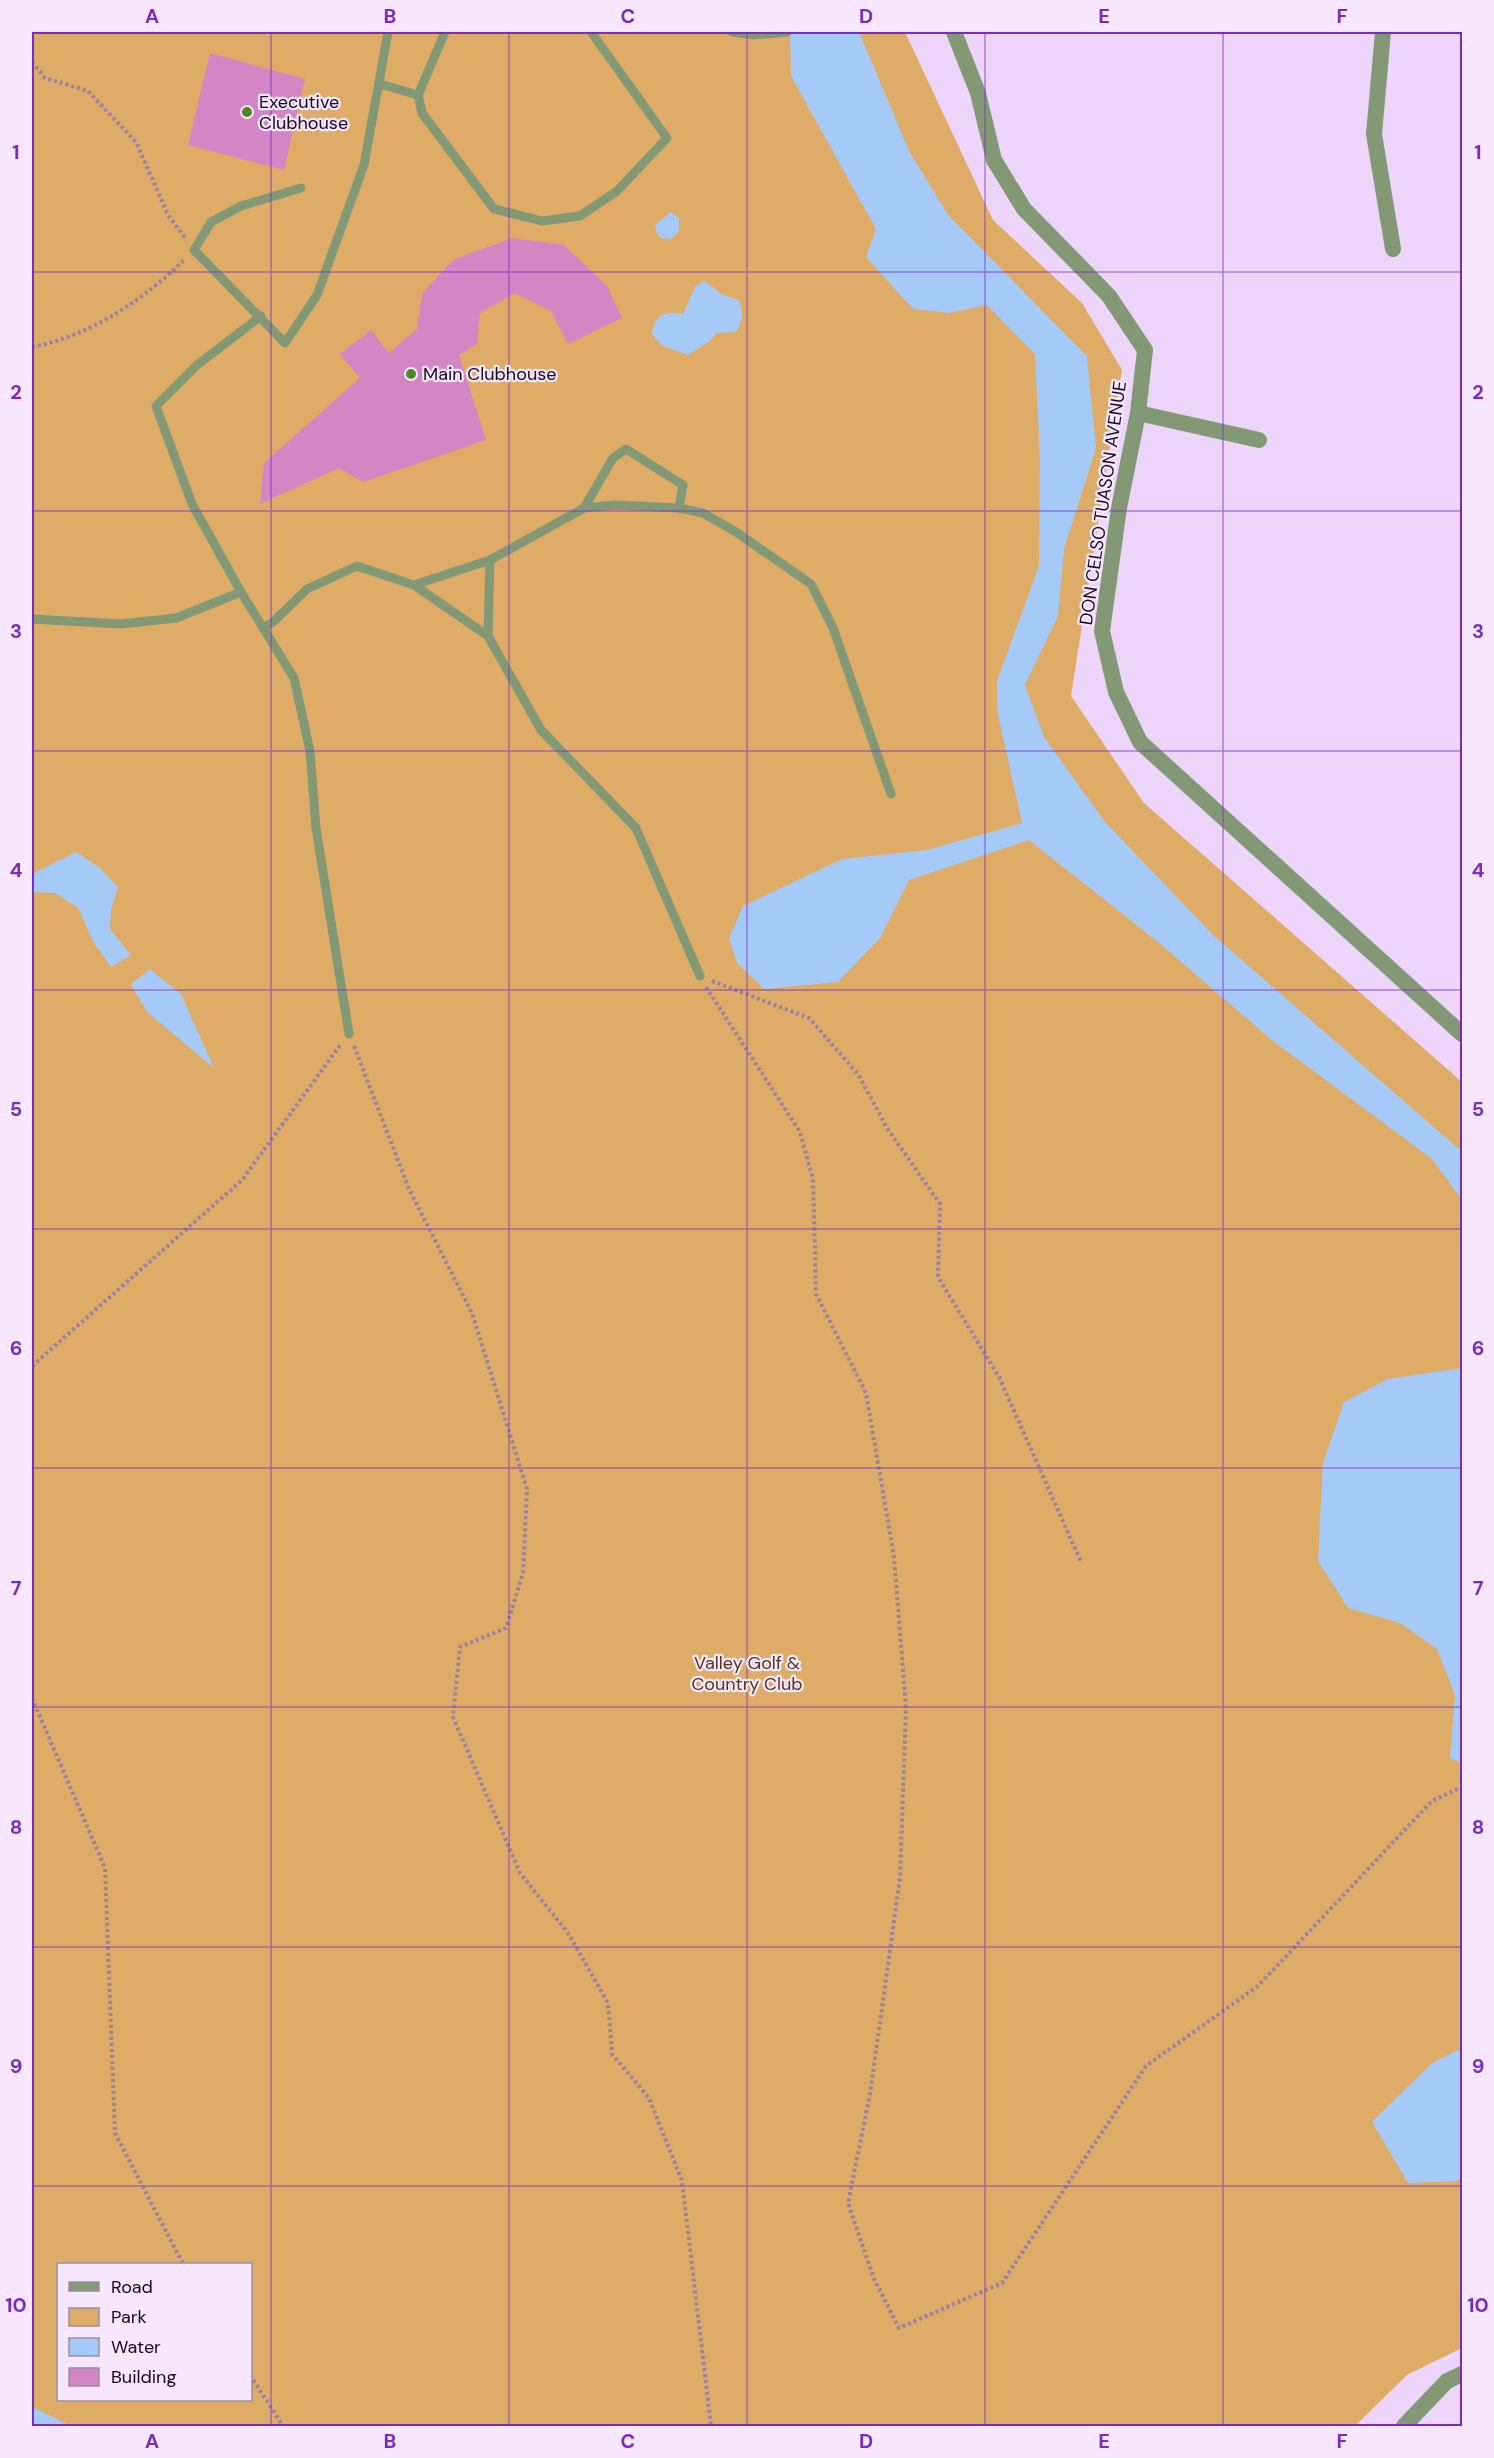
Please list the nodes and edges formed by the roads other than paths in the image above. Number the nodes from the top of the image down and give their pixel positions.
1 (388, 32) edge
2 (445, 32) edge
3 (591, 32) edge
4 (732, 32) edge
5 (787, 32) edge
6 (954, 32) edge
7 (1383, 32) edge
8 (380, 84) junction
9 (418, 95) junction
10 (301, 188) dead end
11 (1392, 249) dead end
12 (261, 316) junction
13 (1138, 413) junction
14 (1259, 440) dead end
15 (584, 508) junction
16 (680, 508) junction
17 (490, 560) junction
18 (414, 585) junction
19 (240, 592) junction
20 (32, 619) edge
21 (263, 628) junction
22 (488, 636) junction
23 (891, 794) dead end
24 (700, 976) road end
25 (349, 1034) road end
26 (1462, 1034) edge
27 (1462, 2374) edge
28 (1404, 2427) edge

1 - 8 lane
2 - 9 lane
3 - 9 lane
4 - 5 lane
6 - 13 street, DON CELSO TUASON AVENUE
7 - 11 street
8 - 9 lane
8 - 12 lane
10 - 12 lane
12 - 19 lane
13 - 14 street
13 - 26 street, DON CELSO TUASON AVENUE
15 - 16 lane
15 - 16 lane
15 - 17 lane
16 - 23 lane
17 - 18 lane
17 - 22 lane
18 - 21 lane
18 - 22 lane
19 - 20 lane
19 - 21 lane
21 - 25 lane
22 - 24 lane
27 - 28 street

